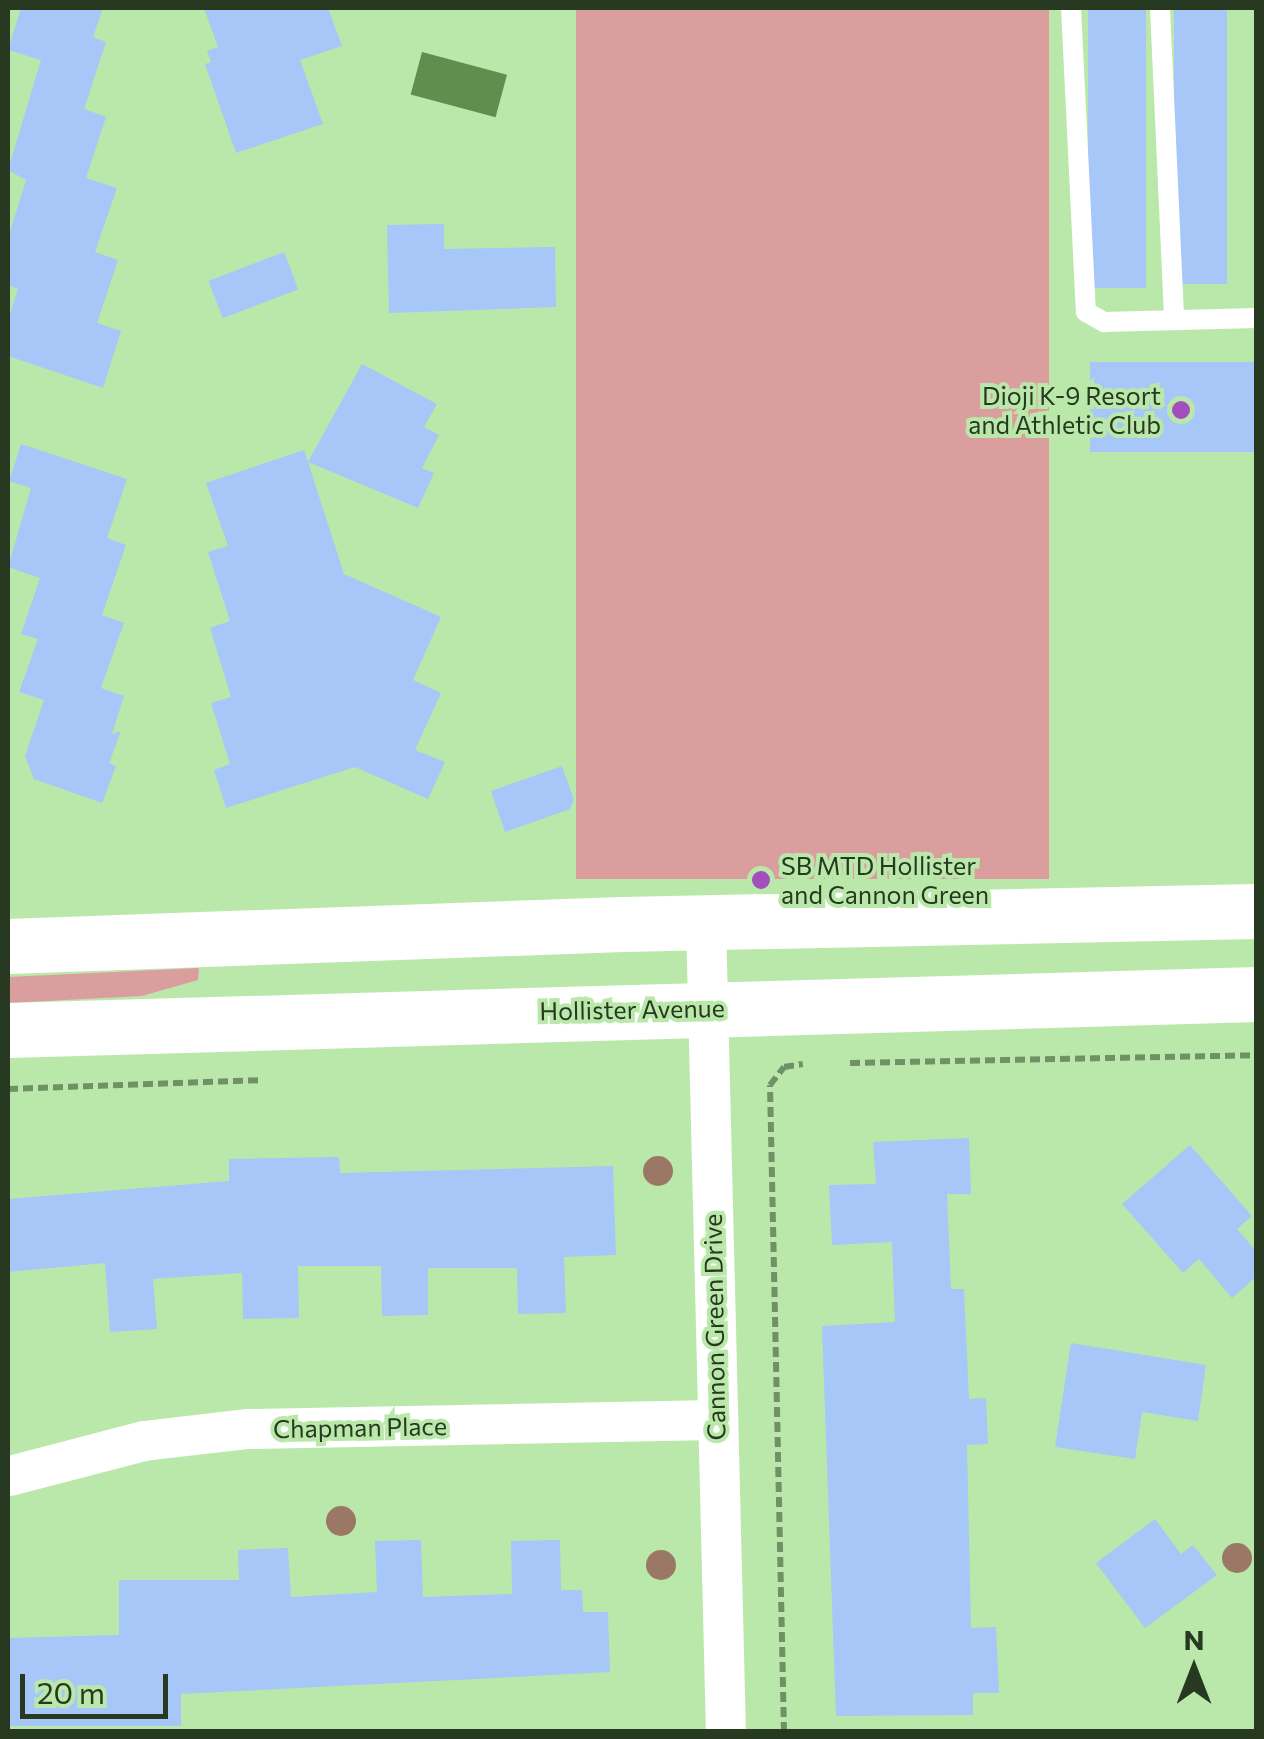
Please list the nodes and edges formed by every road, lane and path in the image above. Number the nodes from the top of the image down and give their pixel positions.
1 (1071, 8) edge
2 (1160, 8) edge
3 (1256, 318) edge
4 (1174, 320) junction
5 (1256, 911) edge
6 (706, 922) junction
7 (8, 946) edge
8 (1256, 994) edge
9 (708, 1008) junction
10 (8, 1030) edge
11 (1256, 1055) edge
12 (821, 1063) dead end
13 (841, 1063) dead end
14 (715, 1420) junction
15 (10, 1476) dead end
16 (726, 1732) edge
17 (784, 1732) edge

1 - 4 lane
2 - 4 lane
3 - 4 lane
5 - 6 main road
6 - 7 main road
6 - 9 street, Cannon Green Drive
8 - 9 main road, Hollister Avenue
9 - 10 main road, Hollister Avenue
9 - 14 street, Cannon Green Drive
11 - 13 path
12 - 17 path
14 - 15 street, Chapman Place
14 - 16 street, Cannon Green Drive

